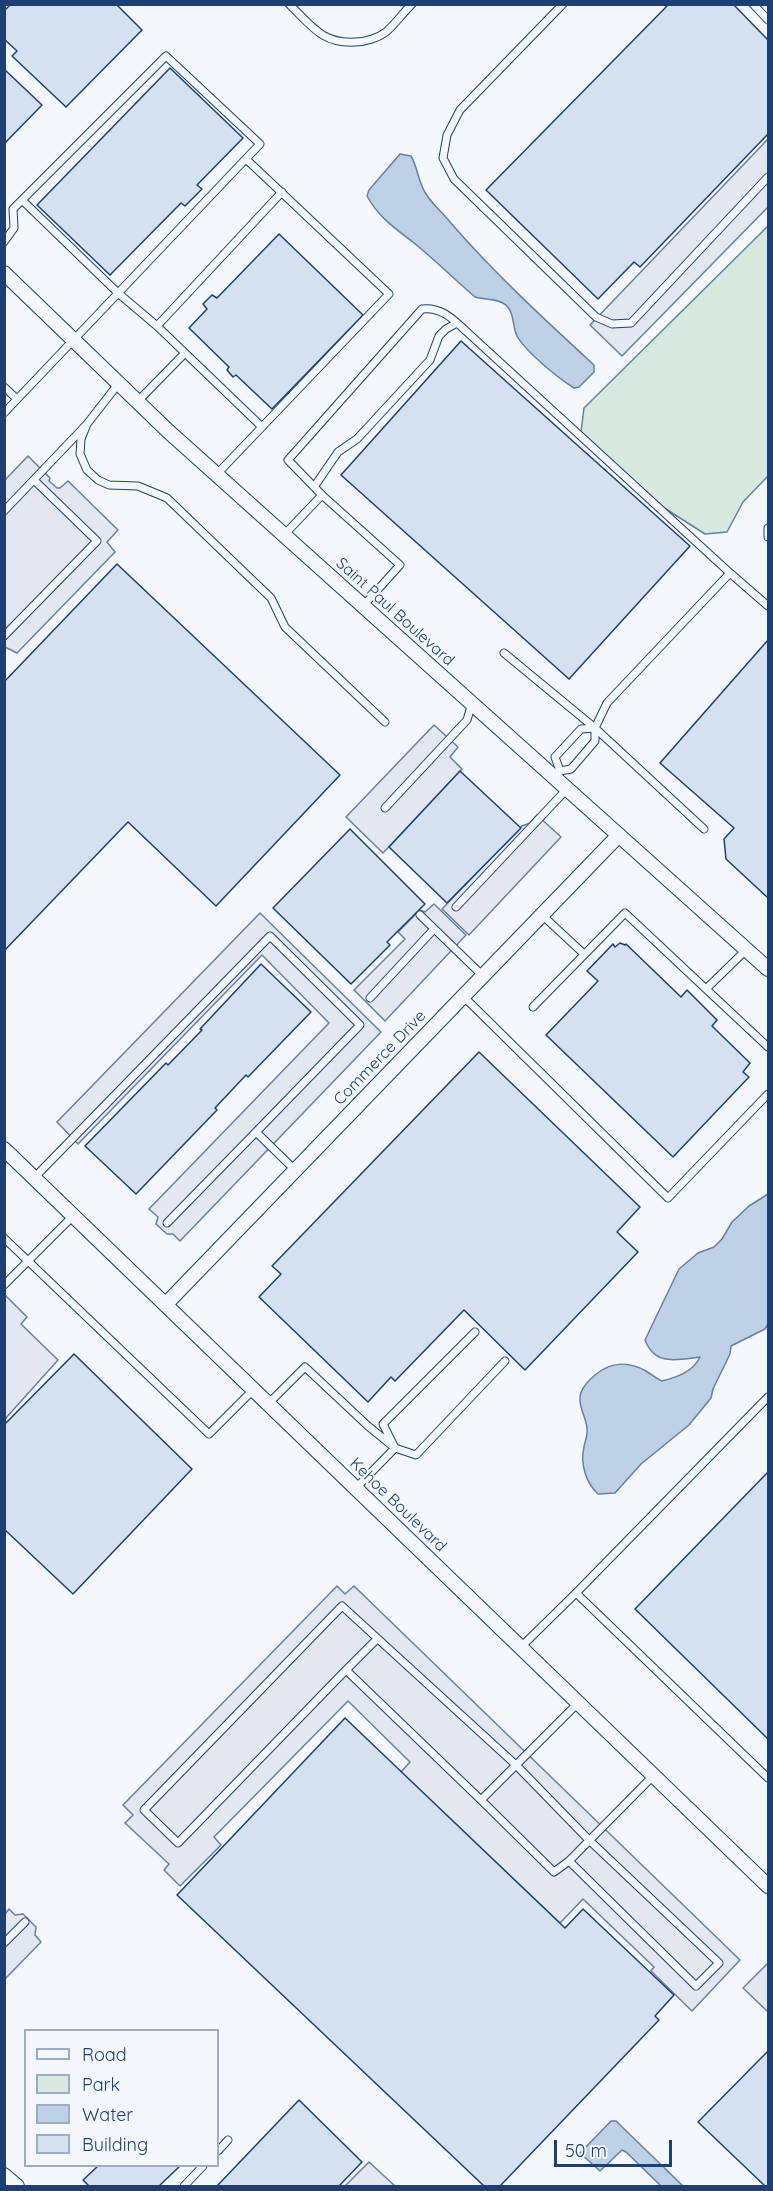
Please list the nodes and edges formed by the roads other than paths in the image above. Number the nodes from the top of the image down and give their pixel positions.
1 (290, 4) edge
2 (412, 4) edge
3 (563, 4) edge
4 (753, 4) edge
5 (768, 20) edge
6 (246, 159) junction
7 (768, 177) edge
8 (282, 192) junction
9 (22, 200) junction
10 (4, 242) edge
11 (4, 273) edge
12 (118, 293) junction
13 (457, 323) junction
14 (157, 326) junction
15 (74, 340) junction
16 (185, 352) junction
17 (119, 383) junction
18 (4, 387) edge
19 (17, 399) junction
20 (138, 401) junction
21 (4, 413) edge
22 (87, 424) junction
23 (262, 427) junction
24 (217, 474) junction
25 (34, 480) junction
26 (314, 487) junction
27 (322, 495) junction
28 (4, 511) edge
29 (768, 528) edge
30 (284, 535) junction
31 (768, 537) edge
32 (730, 573) junction
33 (363, 606) junction
34 (768, 606) edge
35 (4, 636) edge
36 (504, 652) dead end
37 (472, 703) junction
38 (385, 722) dead end
39 (595, 728) junction
40 (557, 774) junction
41 (567, 789) junction
42 (385, 808) dead end
43 (704, 829) dead end
44 (619, 835) junction
45 (456, 907) dead end
46 (420, 915) dead end
47 (542, 915) junction
48 (434, 929) junction
49 (746, 950) junction
50 (584, 954) junction
51 (768, 969) edge
52 (483, 976) junction
53 (706, 989) junction
54 (463, 996) junction
55 (370, 998) dead end
56 (533, 1007) dead end
57 (768, 1047) edge
58 (768, 1094) edge
59 (256, 1132) junction
60 (4, 1149) edge
61 (295, 1170) junction
62 (34, 1178) junction
63 (74, 1215) junction
64 (167, 1223) dead end
65 (4, 1239) edge
66 (28, 1262) junction
67 (4, 1285) edge
68 (166, 1304) junction
69 (475, 1332) dead end
70 (505, 1361) dead end
71 (254, 1389) junction
72 (768, 1397) edge
73 (269, 1404) junction
74 (395, 1448) junction
75 (357, 1488) junction
76 (576, 1593) junction
77 (377, 1639) junction
78 (521, 1647) junction
79 (346, 1670) junction
80 (579, 1702) junction
81 (516, 1766) junction
82 (654, 1775) junction
83 (768, 1778) edge
84 (482, 1800) junction
85 (589, 1840) junction
86 (569, 1861) junction
87 (768, 1886) edge
88 (25, 1922) dead end
89 (4, 1942) edge
90 (228, 2140) dead end
91 (219, 2150) edge
92 (202, 2167) edge
93 (184, 2187) edge

1 - 2 lane
3 - 7 lane
4 - 5 lane
6 - 8 lane
6 - 9 lane
6 - 12 lane
8 - 14 lane
8 - 23 lane
9 - 10 lane
9 - 12 lane
11 - 15 street, Saint Paul Boulevard
12 - 14 lane
12 - 15 lane
13 - 26 lane
13 - 26 lane
13 - 32 lane
14 - 16 lane
15 - 17 street, Saint Paul Boulevard
15 - 19 lane
16 - 20 lane
16 - 23 lane
17 - 20 street, Saint Paul Boulevard
17 - 22 lane
18 - 19 lane
19 - 21 lane
20 - 24 street, Saint Paul Boulevard
22 - 25 lane
22 - 38 lane
23 - 24 lane
24 - 30 street, Saint Paul Boulevard
25 - 28 lane
25 - 35 lane
26 - 27 lane
27 - 30 lane
27 - 33 lane
29 - 31 lane
30 - 33 street, Saint Paul Boulevard
32 - 34 lane
32 - 39 lane
33 - 37 street, Saint Paul Boulevard
36 - 39 lane
37 - 40 street, Saint Paul Boulevard
37 - 42 lane
39 - 40 lane
39 - 40 lane
39 - 43 lane
40 - 41 street, Saint Paul Boulevard
41 - 44 street, Saint Paul Boulevard
41 - 45 lane
44 - 47 street, Commerce Drive
44 - 49 street, Saint Paul Boulevard
46 - 48 lane
47 - 50 lane
47 - 52 street, Commerce Drive
48 - 52 lane
48 - 55 lane
49 - 51 street, Saint Paul Boulevard
49 - 53 lane
50 - 53 lane
50 - 56 lane
52 - 54 street, Commerce Drive
53 - 57 lane
54 - 58 lane
54 - 61 street, Commerce Drive
59 - 61 lane
59 - 62 lane
59 - 64 lane
60 - 62 street, Kehoe Boulevard
61 - 68 street, Commerce Drive
62 - 63 street, Kehoe Boulevard
63 - 66 lane
63 - 68 street, Kehoe Boulevard
65 - 66 lane
66 - 67 lane
66 - 71 lane
68 - 71 street, Kehoe Boulevard
69 - 74 lane
70 - 74 lane
71 - 73 street, Kehoe Boulevard
72 - 76 lane
73 - 74 lane
73 - 75 street, Kehoe Boulevard
74 - 75 lane
75 - 78 street, Kehoe Boulevard
76 - 78 lane
76 - 83 lane
77 - 79 lane
77 - 79 lane
77 - 81 lane
78 - 80 street, Kehoe Boulevard
79 - 84 lane
80 - 81 lane
80 - 82 street, Kehoe Boulevard
81 - 84 lane
81 - 85 lane
82 - 85 lane
82 - 87 street, Kehoe Boulevard
84 - 86 lane
85 - 86 lane
85 - 86 lane
88 - 89 lane
90 - 91 lane
92 - 93 lane

